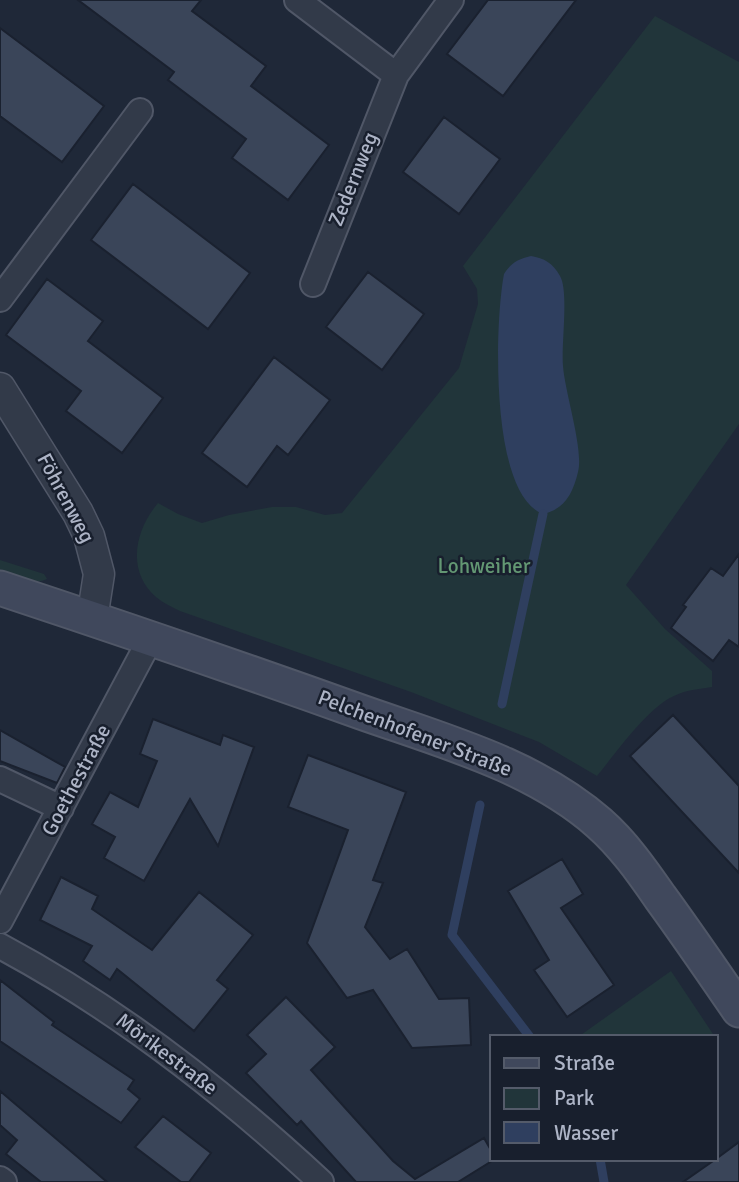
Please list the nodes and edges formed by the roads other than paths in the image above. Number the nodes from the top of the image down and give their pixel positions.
1 (297, 0) edge
2 (451, 0) edge
3 (396, 75) junction
4 (140, 111) dead end
5 (313, 284) dead end
6 (0, 299) edge
7 (0, 388) edge
8 (0, 588) edge
9 (92, 619) junction
10 (152, 638) junction
11 (0, 779) edge
12 (61, 808) junction
13 (0, 921) edge
14 (0, 946) edge
15 (739, 1010) edge
16 (321, 1182) edge

1 - 3 street
2 - 3 street, Zedernweg
3 - 5 street, Zedernweg
4 - 6 street
7 - 9 street, Föhrenweg
8 - 9 main road, Pelchenhofener Straße
9 - 10 main road, Pelchenhofener Straße
10 - 12 street, Goethestraße
10 - 15 main road, Pelchenhofener Straße
11 - 12 street
12 - 13 street, Goethestraße
14 - 16 street, Mörikestraße

